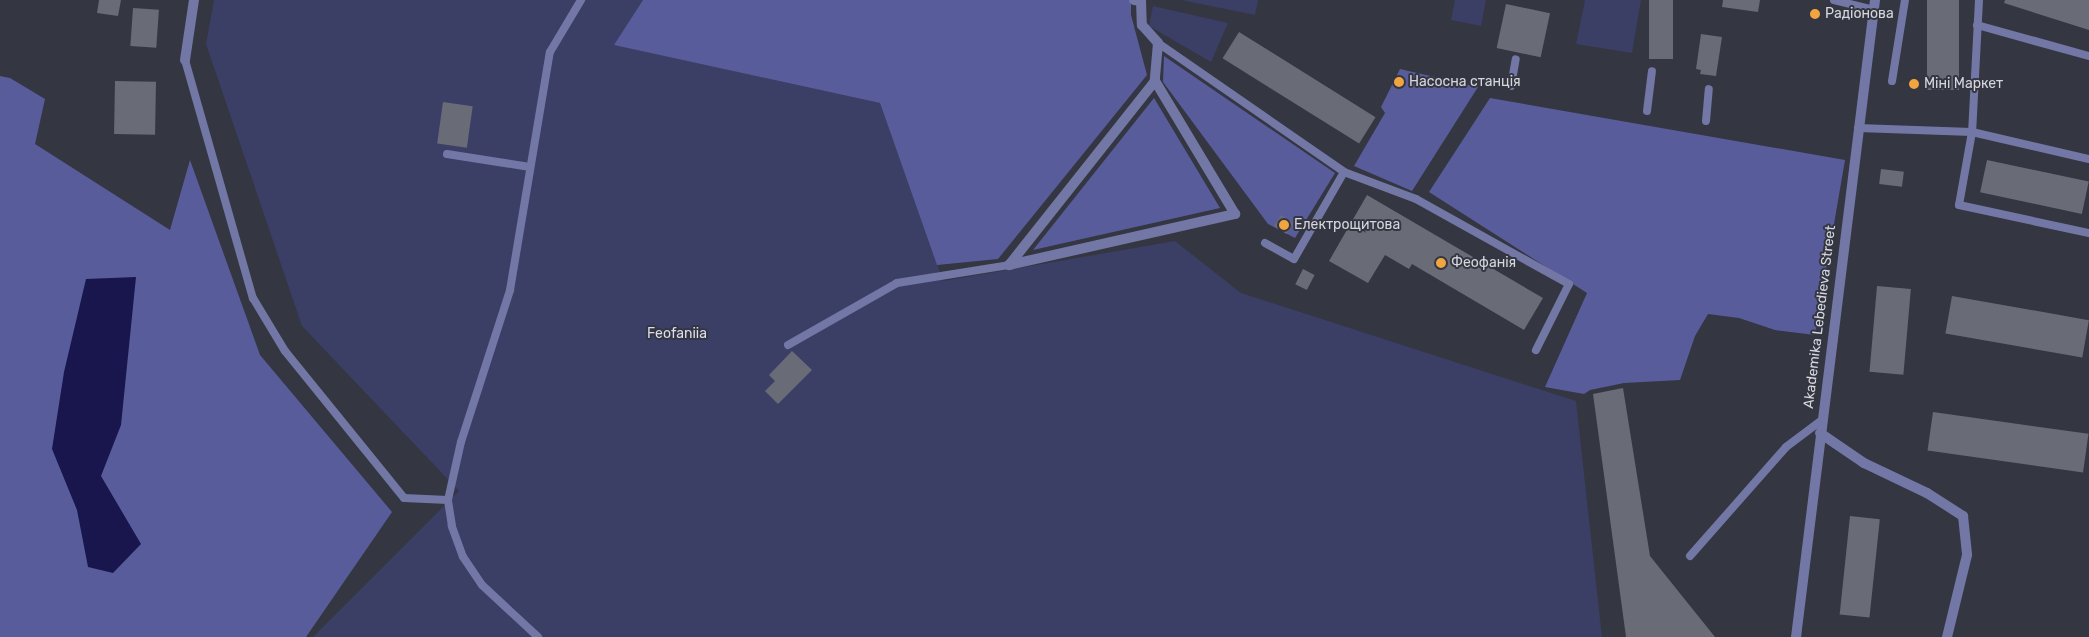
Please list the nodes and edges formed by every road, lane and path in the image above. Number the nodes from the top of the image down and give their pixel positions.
1 (194, 0) edge
2 (581, 0) edge
3 (1134, 0) edge
4 (1834, 0) edge
5 (1904, 0) edge
6 (1979, 0) edge
7 (1875, 5) edge
8 (1977, 25) junction
9 (1158, 42) junction
10 (2089, 56) edge
11 (1516, 59) dead end
12 (185, 60) joint
13 (1652, 71) dead end
14 (1892, 80) dead end
15 (1155, 81) junction
16 (1510, 86) dead end
17 (1708, 89) dead end
18 (1647, 111) dead end
19 (1706, 121) dead end
20 (1858, 128) junction
21 (1972, 132) junction
22 (447, 154) dead end
23 (2089, 159) edge
24 (530, 167) junction
25 (1344, 172) junction
26 (2089, 232) edge
27 (1265, 243) dead end
28 (1008, 265) junction
29 (788, 345) dead end
30 (1536, 350) dead end
31 (1822, 420) junction
32 (1820, 433) junction
33 (448, 500) junction
34 (1690, 556) dead end
35 (538, 637) edge
36 (1796, 637) edge
37 (1946, 637) edge

1 - 12 street
2 - 24 lane
3 - 9 street
4 - 7 lane
5 - 14 lane
6 - 8 lane
7 - 20 street, Akademika Lebedieva Street
8 - 10 lane
8 - 21 lane
9 - 15 street
9 - 25 lane
11 - 16 lane
12 - 33 lane
13 - 18 lane
15 - 28 street
15 - 28 street
17 - 19 lane
20 - 21 lane
20 - 31 street, Akademika Lebedieva Street
21 - 23 lane
21 - 26 lane
22 - 24 lane
24 - 33 lane
25 - 27 lane
25 - 30 lane
28 - 29 lane
31 - 32 street, Akademika Lebedieva Street
31 - 34 lane
32 - 36 street, Akademika Lebedieva Street
32 - 37 street
33 - 35 lane

